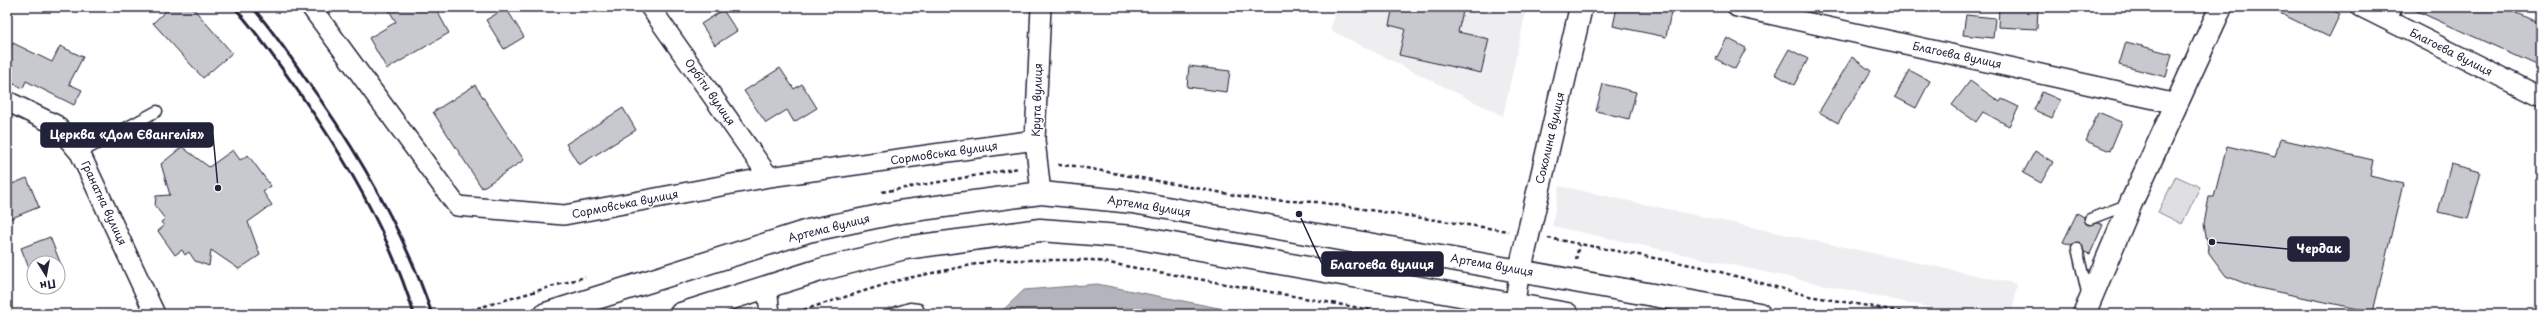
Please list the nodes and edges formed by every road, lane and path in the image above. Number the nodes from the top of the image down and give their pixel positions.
1 (311, 7) edge
2 (650, 7) edge
3 (1041, 7) edge
4 (1581, 7) edge
5 (1736, 7) edge
6 (2221, 7) edge
7 (2361, 7) edge
8 (2394, 14) edge
9 (2541, 97) edge
10 (7, 101) edge
11 (2176, 104) junction
12 (157, 111) dead end
13 (1035, 140) junction
14 (80, 153) junction
15 (770, 177) junction
16 (1041, 193) junction
17 (2131, 203) junction
18 (2090, 219) dead end
19 (2077, 248) dead end
20 (1520, 270) junction
21 (766, 287) junction
22 (2086, 307) edge
23 (1513, 309) edge
24 (155, 314) edge
25 (546, 314) edge
26 (681, 314) edge
27 (770, 314) edge
28 (790, 314) edge
29 (891, 314) edge
30 (919, 314) edge
31 (1393, 314) edge
32 (1567, 314) edge
33 (1759, 314) edge

1 - 15 street, Сормовська вулиця
2 - 15 street, Орбіти вулиця
3 - 13 street, Крута вулиця
4 - 20 main road, Соколина вулиця
5 - 11 street, Благоєва вулиця
6 - 11 main road
7 - 8 street, Благоєва вулиця
8 - 9 street, Благоєва вулиця
10 - 14 street, Гранатна вулиця
11 - 17 main road
12 - 14 lane
13 - 15 street, Сормовська вулиця
13 - 16 street, Крута вулиця
14 - 24 street, Гранатна вулиця
16 - 20 main road, Артема вулиця
16 - 25 main road, Артема вулиця
17 - 18 lane
17 - 22 main road
19 - 22 lane
20 - 23 street
20 - 33 main road, Артема вулиця
21 - 23 main road
21 - 26 main road
21 - 27 street
23 - 32 main road
28 - 31 path
29 - 30 lane

